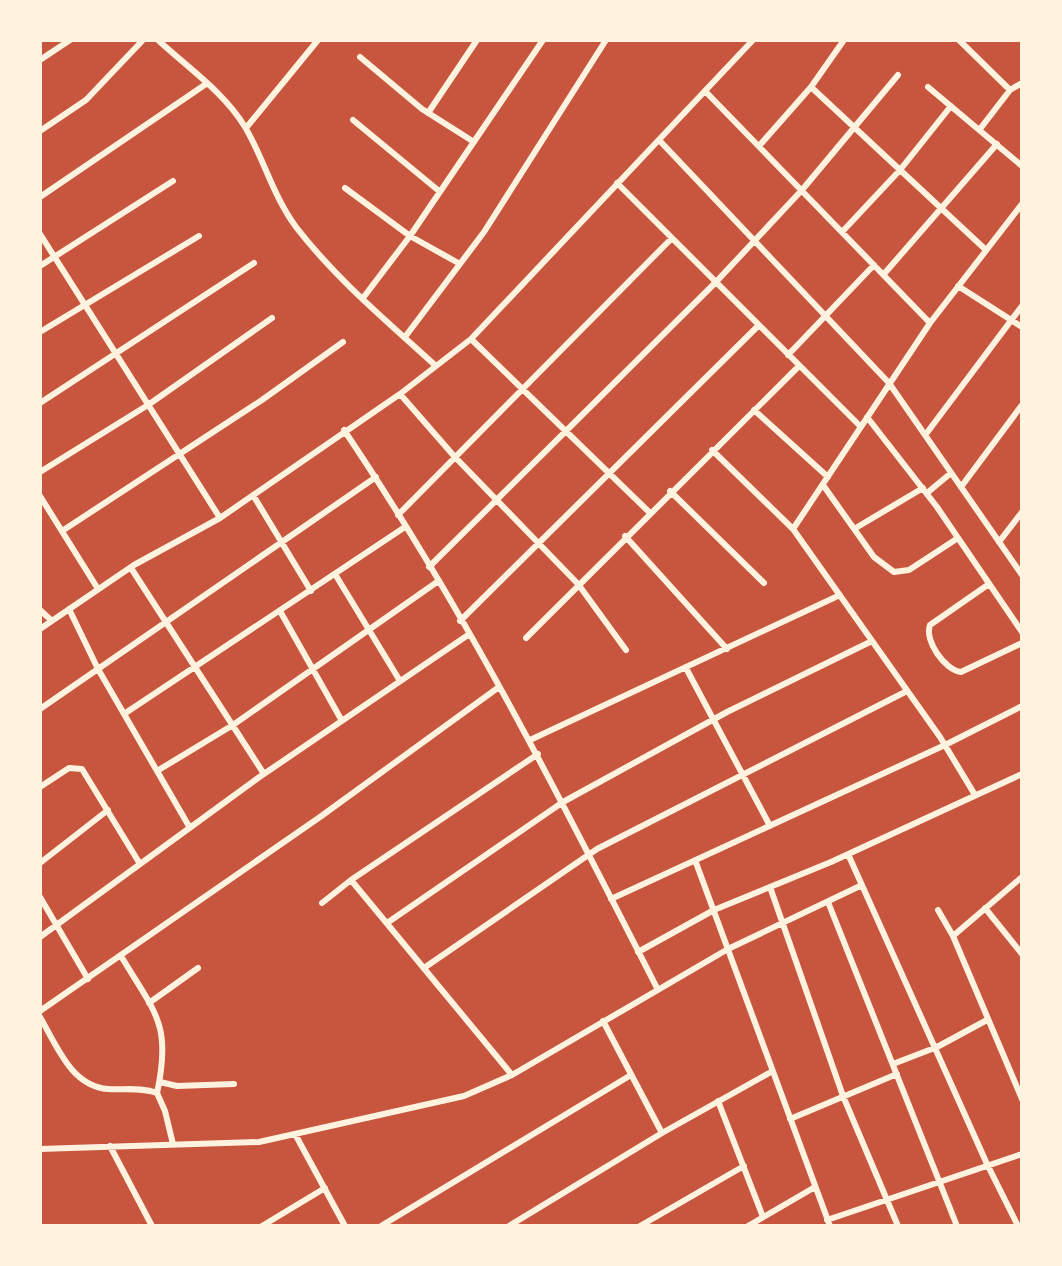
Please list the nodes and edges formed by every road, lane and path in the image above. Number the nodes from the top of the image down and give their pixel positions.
1 (70, 40) edge
2 (143, 40) edge
3 (158, 40) edge
4 (318, 40) edge
5 (477, 40) edge
6 (544, 40) edge
7 (606, 40) edge
8 (753, 40) edge
9 (844, 40) edge
10 (959, 40) edge
11 (359, 57) dead end
12 (40, 60) edge
13 (898, 75) dead end
14 (1022, 83) edge
15 (206, 84) junction
16 (811, 87) junction
17 (928, 87) dead end
18 (1010, 90) junction
19 (706, 92) junction
20 (951, 106) junction
21 (428, 113) junction
22 (353, 120) dead end
23 (246, 128) junction
24 (855, 128) junction
25 (980, 129) junction
26 (40, 131) edge
27 (659, 140) junction
28 (474, 142) junction
29 (997, 144) junction
30 (759, 146) junction
31 (1022, 166) edge
32 (900, 170) junction
33 (173, 181) dead end
34 (617, 183) junction
35 (345, 188) dead end
36 (802, 190) junction
37 (439, 191) junction
38 (40, 197) edge
39 (1022, 204) edge
40 (943, 210) junction
41 (842, 232) junction
42 (40, 234) edge
43 (199, 236) dead end
44 (410, 236) junction
45 (671, 238) junction
46 (755, 241) junction
47 (986, 250) junction
48 (55, 258) junction
49 (254, 262) dead end
50 (460, 264) junction
51 (874, 265) junction
52 (40, 266) edge
53 (884, 275) junction
54 (715, 283) junction
55 (958, 286) junction
56 (363, 298) junction
57 (84, 305) junction
58 (1022, 306) edge
59 (824, 314) junction
60 (272, 318) dead end
61 (1012, 320) junction
62 (930, 323) junction
63 (758, 326) junction
64 (1022, 327) edge
65 (40, 332) edge
66 (405, 338) junction
67 (471, 339) junction
68 (343, 342) dead end
69 (114, 353) junction
70 (788, 355) junction
71 (436, 366) junction
72 (799, 366) junction
73 (890, 383) junction
74 (522, 388) junction
75 (400, 394) junction
76 (40, 403) edge
77 (148, 405) junction
78 (1022, 405) edge
79 (754, 410) junction
80 (867, 417) junction
81 (861, 427) junction
82 (344, 430) junction
83 (566, 431) junction
84 (926, 435) junction
85 (712, 450) junction
86 (179, 454) junction
87 (454, 456) junction
88 (40, 472) edge
89 (609, 473) junction
90 (951, 473) junction
91 (376, 477) junction
92 (828, 477) junction
93 (822, 485) junction
94 (961, 487) junction
95 (670, 491) junction
96 (925, 491) junction
97 (253, 495) junction
98 (40, 496) edge
99 (495, 500) junction
100 (649, 512) junction
101 (1022, 512) edge
102 (398, 515) junction
103 (219, 519) junction
104 (405, 527) junction
105 (793, 529) junction
106 (855, 530) junction
107 (62, 531) junction
108 (625, 537) junction
109 (958, 538) junction
110 (281, 542) junction
111 (999, 542) junction
112 (537, 543) junction
113 (429, 567) junction
114 (131, 568) junction
115 (335, 574) junction
116 (1022, 575) edge
117 (437, 582) junction
118 (764, 583) dead end
119 (578, 584) junction
120 (989, 584) junction
121 (99, 589) junction
122 (311, 591) junction
123 (841, 596) junction
124 (69, 609) junction
125 (40, 610) edge
126 (280, 611) junction
127 (52, 621) junction
128 (460, 621) junction
129 (166, 622) junction
130 (40, 629) edge
131 (368, 629) junction
132 (1022, 632) edge
133 (468, 635) junction
134 (526, 638) dead end
135 (872, 641) junction
136 (1022, 643) edge
137 (727, 649) junction
138 (626, 650) dead end
139 (195, 668) junction
140 (687, 668) junction
141 (98, 669) junction
142 (313, 670) junction
143 (400, 681) junction
144 (499, 687) junction
145 (907, 691) junction
146 (1022, 706) edge
147 (40, 709) edge
148 (124, 713) junction
149 (715, 718) junction
150 (342, 721) junction
151 (233, 725) junction
152 (530, 740) junction
153 (945, 746) junction
154 (538, 754) junction
155 (157, 771) junction
156 (743, 773) junction
157 (264, 774) junction
158 (1022, 774) edge
159 (40, 788) edge
160 (975, 795) junction
161 (564, 802) junction
162 (108, 810) junction
163 (770, 826) junction
164 (190, 828) junction
165 (590, 853) junction
166 (848, 854) junction
167 (695, 860) junction
168 (40, 863) edge
169 (141, 864) junction
170 (1022, 877) edge
171 (351, 880) junction
172 (862, 885) junction
173 (770, 887) junction
174 (40, 897) edge
175 (611, 899) junction
176 (828, 902) junction
177 (322, 904) dead end
178 (985, 908) junction
179 (938, 910) dead end
180 (714, 911) junction
181 (387, 923) junction
182 (57, 925) junction
183 (783, 925) junction
184 (953, 936) junction
185 (40, 937) edge
186 (728, 949) junction
187 (638, 952) junction
188 (1022, 954) edge
189 (121, 956) junction
190 (198, 968) dead end
191 (424, 968) junction
192 (88, 979) junction
193 (657, 990) junction
194 (149, 1003) junction
195 (40, 1012) edge
196 (40, 1017) edge
197 (987, 1020) junction
198 (603, 1021) junction
199 (937, 1047) junction
200 (893, 1064) junction
201 (771, 1072) junction
202 (897, 1074) junction
203 (512, 1075) junction
204 (631, 1075) junction
205 (160, 1082) junction
206 (234, 1084) dead end
207 (157, 1093) junction
208 (843, 1096) junction
209 (1022, 1099) edge
210 (718, 1101) junction
211 (790, 1119) junction
212 (662, 1133) junction
213 (295, 1134) junction
214 (173, 1144) junction
215 (41, 1146) edge
216 (110, 1146) junction
217 (1022, 1154) edge
218 (987, 1164) junction
219 (744, 1166) junction
220 (939, 1182) junction
221 (815, 1187) junction
222 (324, 1188) junction
223 (887, 1198) junction
224 (763, 1217) junction
225 (829, 1223) edge
226 (152, 1226) edge
227 (262, 1226) edge
228 (345, 1226) edge
229 (381, 1226) edge
230 (509, 1226) edge
231 (640, 1226) edge
232 (748, 1226) edge
233 (898, 1226) edge
234 (957, 1226) edge
235 (1018, 1226) edge

1 - 12 street
2 - 26 street
3 - 15 street
4 - 23 street
5 - 21 street
6 - 28 street
7 - 50 street
8 - 19 street
9 - 16 street
10 - 18 street
11 - 21 street
13 - 24 street
14 - 18 street
15 - 23 street
15 - 38 street
16 - 24 street
16 - 30 street
17 - 20 street
18 - 25 street
19 - 27 street
19 - 30 street
20 - 25 street
20 - 32 street
21 - 28 street
22 - 37 street
23 - 56 street
24 - 32 street
24 - 36 street
25 - 29 street
27 - 34 street
27 - 46 street
28 - 37 street
29 - 31 street
29 - 40 street
30 - 36 street
32 - 40 street
32 - 41 street
33 - 48 street
34 - 45 street
34 - 67 street
35 - 44 street
36 - 41 street
36 - 46 street
37 - 44 street
39 - 47 street
40 - 47 street
40 - 53 street
41 - 51 street
42 - 48 street
43 - 57 street
44 - 50 street
44 - 56 street
45 - 54 street
45 - 74 street
46 - 54 street
46 - 59 street
47 - 55 street
48 - 52 street
48 - 57 street
49 - 69 street
50 - 66 street
51 - 53 street
51 - 59 street
53 - 62 street
54 - 63 street
54 - 83 street
55 - 61 street
55 - 62 street
56 - 66 street
57 - 65 street
57 - 69 street
58 - 61 street
59 - 70 street
59 - 73 street
60 - 77 street
61 - 64 street
61 - 84 street
62 - 73 street
63 - 70 street
63 - 89 street
66 - 71 street
67 - 71 street
67 - 74 street
68 - 86 street
69 - 76 street
69 - 77 street
70 - 72 street
71 - 75 street
72 - 79 street
72 - 81 street
73 - 80 street
73 - 84 street
74 - 83 street
74 - 87 street
75 - 82 street
75 - 87 street
77 - 86 street
77 - 88 street
78 - 94 street
79 - 85 street
79 - 92 street
80 - 81 street
80 - 96 street
81 - 92 street
82 - 91 street
82 - 97 street
83 - 89 street
83 - 99 street
84 - 90 street
85 - 95 street
85 - 105 street
86 - 103 street
86 - 107 street
87 - 99 street
87 - 102 street
89 - 100 street
89 - 112 street
90 - 94 street
90 - 96 street
91 - 102 street
91 - 110 street
92 - 93 street
93 - 105 street
93 - 106 street
94 - 111 street
95 - 100 street
95 - 118 street
96 - 106 street
96 - 109 street
97 - 103 street
97 - 110 street
98 - 107 street
99 - 112 street
99 - 113 street
100 - 108 street
101 - 111 street
102 - 104 street
103 - 114 street
104 - 113 street
104 - 115 street
105 - 123 street
106 - 109 street
107 - 121 street
108 - 119 street
108 - 137 street
109 - 120 street
110 - 122 street
110 - 129 street
111 - 116 street
112 - 119 street
112 - 128 street
113 - 117 street
114 - 121 street
114 - 129 street
115 - 122 street
115 - 131 street
117 - 128 street
117 - 131 street
119 - 134 street
119 - 138 street
120 - 132 street
120 - 136 street
121 - 124 street
122 - 126 street
123 - 135 street
123 - 137 street
124 - 127 street
124 - 141 street
125 - 127 street
126 - 139 street
126 - 142 street
127 - 130 street
128 - 133 street
129 - 139 street
129 - 141 street
131 - 142 street
131 - 143 street
133 - 143 street
133 - 144 street
135 - 145 street
135 - 149 street
137 - 140 street
139 - 148 street
139 - 151 street
140 - 149 street
140 - 152 street
141 - 147 street
141 - 148 street
142 - 150 street
142 - 151 street
143 - 150 street
144 - 152 street
144 - 189 street
145 - 153 street
145 - 156 street
146 - 153 street
148 - 155 street
149 - 156 street
149 - 161 street
150 - 157 street
151 - 155 street
151 - 157 street
152 - 154 street
153 - 160 street
153 - 163 street
154 - 161 street
154 - 171 street
155 - 164 street
156 - 163 street
156 - 165 street
157 - 164 street
158 - 160 street
159 - 162 street
160 - 166 street
161 - 165 street
161 - 181 street
162 - 168 street
162 - 169 street
163 - 167 street
164 - 169 street
165 - 175 street
165 - 191 street
166 - 172 street
166 - 173 street
167 - 175 street
167 - 180 street
169 - 182 street
170 - 178 street
171 - 177 street
171 - 181 street
172 - 176 street
172 - 199 street
173 - 180 street
173 - 183 street
174 - 182 street
175 - 187 street
176 - 183 street
176 - 200 street
178 - 184 street
178 - 188 street
179 - 184 street
180 - 186 street
180 - 187 street
181 - 191 street
182 - 185 street
182 - 192 street
183 - 186 street
183 - 208 street
184 - 197 street
186 - 193 street
186 - 201 street
187 - 193 street
189 - 192 street
189 - 194 street
190 - 194 street
191 - 203 street
192 - 195 street
193 - 198 street
194 - 205 street
196 - 207 street
197 - 199 street
197 - 209 street
198 - 203 street
198 - 204 street
199 - 200 street
199 - 218 street
200 - 202 street
201 - 210 street
201 - 211 street
202 - 208 street
202 - 220 street
203 - 213 street
204 - 212 street
204 - 229 street
205 - 206 street
205 - 207 street
207 - 214 street
208 - 211 street
208 - 223 street
210 - 212 street
210 - 219 street
211 - 221 street
212 - 230 street
213 - 214 street
213 - 222 street
214 - 216 street
215 - 216 street
216 - 226 street
217 - 218 street
218 - 220 street
218 - 235 street
219 - 224 street
219 - 231 street
220 - 223 street
220 - 234 street
221 - 224 street
221 - 225 street
222 - 227 street
222 - 228 street
223 - 225 street
223 - 233 street
224 - 232 street

